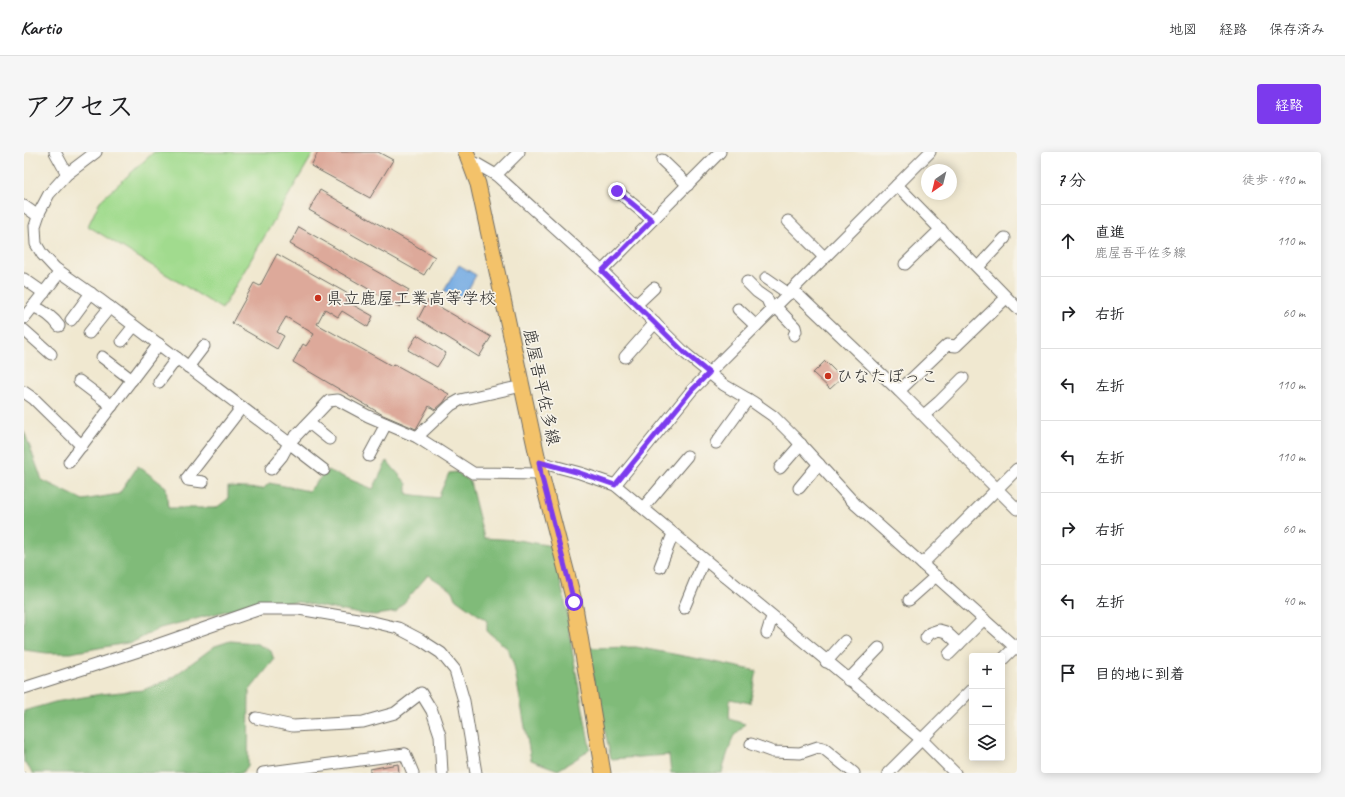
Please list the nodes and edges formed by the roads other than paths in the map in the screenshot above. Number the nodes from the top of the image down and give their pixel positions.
1 (55, 152) edge
2 (96, 152) edge
3 (519, 152) edge
4 (719, 152) edge
5 (930, 152) edge
6 (468, 156) edge
7 (662, 160) dead end
8 (67, 174) junction
9 (496, 175) junction
10 (688, 185) junction
11 (897, 185) junction
12 (617, 191) dead end
13 (24, 206) edge
14 (38, 216) junction
15 (652, 220) junction
16 (788, 221) dead end
17 (941, 229) junction
18 (1005, 238) dead end
19 (825, 258) junction
20 (905, 264) dead end
21 (978, 268) junction
22 (602, 271) junction
23 (60, 272) junction
24 (766, 278) dead end
25 (24, 279) edge
26 (747, 282) dead end
27 (654, 288) dead end
28 (791, 292) junction
29 (44, 293) junction
30 (92, 294) junction
31 (1006, 298) junction
32 (636, 305) junction
33 (33, 306) junction
34 (110, 307) junction
35 (1017, 308) edge
36 (738, 309) dead end
37 (774, 309) junction
38 (24, 318) edge
39 (71, 320) dead end
40 (654, 323) junction
41 (59, 326) dead end
42 (134, 326) junction
43 (756, 326) junction
44 (24, 330) edge
45 (89, 333) dead end
46 (794, 335) dead end
47 (122, 340) dead end
48 (159, 344) junction
49 (204, 346) dead end
50 (50, 354) dead end
51 (102, 357) dead end
52 (625, 357) dead end
53 (177, 358) junction
54 (188, 367) junction
55 (709, 373) junction
56 (963, 378) dead end
57 (79, 380) dead end
58 (132, 380) junction
59 (160, 382) dead end
60 (522, 386) junction
61 (899, 391) junction
62 (24, 392) edge
63 (748, 399) junction
64 (112, 406) junction
65 (242, 407) junction
66 (924, 415) junction
67 (309, 423) junction
68 (386, 424) junction
69 (417, 437) junction
70 (329, 439) dead end
71 (289, 443) junction
72 (716, 443) dead end
73 (802, 444) junction
74 (82, 446) junction
75 (369, 456) dead end
76 (687, 456) dead end
77 (69, 462) dead end
78 (819, 464) junction
79 (271, 468) dead end
80 (540, 468) junction
81 (780, 468) dead end
82 (1017, 469) edge
83 (324, 470) dead end
84 (203, 482) dead end
85 (615, 485) junction
86 (800, 488) dead end
87 (998, 489) junction
88 (643, 508) junction
89 (1017, 508) edge
90 (673, 534) junction
91 (704, 560) junction
92 (922, 564) junction
93 (660, 567) dead end
94 (936, 576) junction
95 (910, 600) dead end
96 (684, 608) dead end
97 (772, 617) junction
98 (984, 619) junction
99 (767, 633) dead end
100 (926, 638) dead end
101 (845, 641) dead end
102 (959, 644) junction
103 (1016, 647) edge
104 (878, 648) dead end
105 (948, 654) dead end
106 (1005, 657) edge
107 (826, 662) junction
108 (848, 680) junction
109 (24, 688) edge
110 (969, 692) edge
111 (256, 718) dead end
112 (921, 739) junction
113 (751, 744) dead end
114 (405, 754) junction
115 (892, 771) edge
116 (263, 773) edge
117 (407, 773) edge
118 (413, 773) edge
119 (442, 773) edge
120 (476, 773) edge
121 (602, 773) edge
122 (854, 773) edge
123 (955, 773) edge

1 - 8 street
2 - 8 street
3 - 9 street
4 - 10 street
5 - 11 street
6 - 9 street
6 - 60 main road, 鹿屋吾平佐多線
7 - 10 street
8 - 14 street
9 - 22 street
10 - 15 street
11 - 17 street
11 - 19 street
12 - 15 street
13 - 14 street
14 - 23 street
15 - 22 street
16 - 19 street
17 - 20 street
17 - 21 street
18 - 21 street
19 - 28 street
21 - 31 street
22 - 32 street
23 - 29 street
23 - 30 street
24 - 28 street
25 - 29 street
26 - 37 street
27 - 32 street
28 - 37 street
28 - 61 street
29 - 33 street
30 - 34 street
30 - 39 street
31 - 35 street
31 - 61 street
32 - 40 street
33 - 38 street
33 - 41 street
34 - 42 street
34 - 45 street
36 - 43 street
37 - 43 street
37 - 46 street
40 - 52 street
40 - 55 street
42 - 47 street
42 - 48 street
43 - 55 street
44 - 50 street
48 - 53 street
48 - 58 street
49 - 54 street
51 - 58 street
53 - 54 street
53 - 59 street
54 - 65 street
55 - 63 street
55 - 85 street
56 - 66 street
57 - 64 street
58 - 64 street
60 - 69 street
60 - 80 main road, 鹿屋吾平佐多線
61 - 66 street
62 - 74 street
63 - 72 street
63 - 73 street
64 - 74 street
65 - 71 street
65 - 84 street
66 - 87 street
67 - 68 street
67 - 70 street
67 - 71 street
68 - 69 street
68 - 75 street
69 - 80 street
71 - 79 street
71 - 83 street
73 - 78 street
73 - 81 street
74 - 77 street
76 - 88 street
78 - 86 street
78 - 92 street
80 - 85 street
80 - 121 main road, 鹿屋吾平佐多線
82 - 87 street
85 - 88 street
87 - 89 street
87 - 92 street
88 - 90 street
90 - 91 street
90 - 93 street
91 - 96 street
91 - 97 street
92 - 94 street
94 - 95 street
94 - 98 street
97 - 99 street
97 - 107 street
98 - 102 street
98 - 103 street
100 - 102 street
101 - 107 street
102 - 105 street
103 - 106 street
104 - 108 street
107 - 108 street
108 - 112 street
109 - 120 street
110 - 112 street
111 - 119 street
112 - 115 street
112 - 123 street
113 - 122 street
114 - 116 street
114 - 117 street
114 - 118 street

